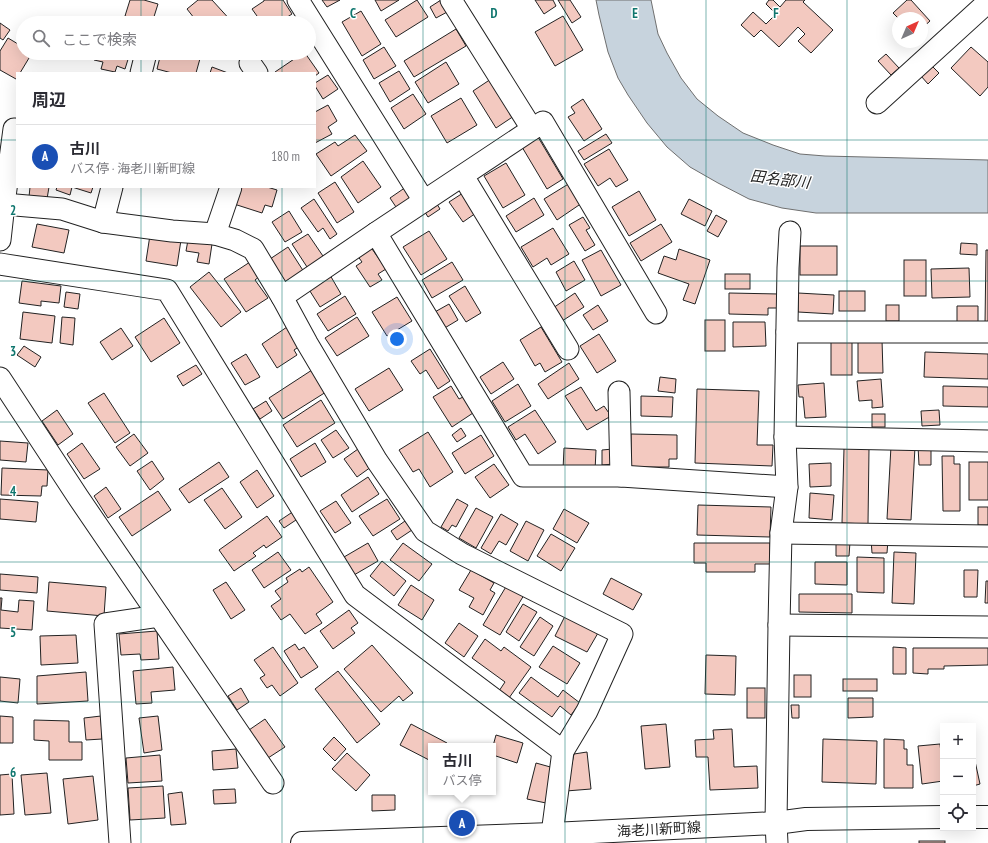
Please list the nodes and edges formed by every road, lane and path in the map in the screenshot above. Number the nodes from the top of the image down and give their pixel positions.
1 (298, 0) edge
2 (451, 0) edge
3 (988, 2) edge
4 (308, 16) edge
5 (316, 29) edge
6 (144, 60) edge
7 (141, 72) edge
8 (877, 103) dead end
9 (14, 129) dead end
10 (532, 129) junction
11 (4, 176) edge
12 (463, 176) junction
13 (112, 188) edge
14 (231, 188) edge
15 (424, 201) junction
16 (4, 204) junction
17 (103, 222) junction
18 (790, 232) dead end
19 (376, 233) junction
20 (215, 234) junction
21 (0, 240) edge
22 (0, 264) edge
23 (282, 297) junction
24 (656, 313) dead end
25 (787, 332) junction
26 (988, 332) edge
27 (568, 349) dead end
28 (0, 378) edge
29 (619, 392) dead end
30 (785, 437) junction
31 (988, 441) edge
32 (621, 476) junction
33 (787, 487) junction
34 (781, 533) junction
35 (988, 536) edge
36 (160, 616) junction
37 (779, 625) junction
38 (988, 627) edge
39 (563, 751) junction
40 (273, 783) dead end
41 (976, 817) edge
42 (988, 817) edge
43 (940, 818) edge
44 (776, 833) edge
45 (552, 834) junction
46 (398, 841) edge
47 (120, 843) edge
48 (302, 843) edge

1 - 4 street
2 - 10 street
3 - 8 street
5 - 15 street
6 - 7 street
9 - 11 street
10 - 12 street
10 - 24 street
11 - 16 street
12 - 15 street
12 - 27 street
13 - 17 street
14 - 20 street
15 - 19 street
16 - 17 street
16 - 21 street
17 - 20 street
18 - 25 street
19 - 23 street
19 - 32 street
20 - 23 street
22 - 39 street
23 - 39 street
25 - 26 street
25 - 30 street
28 - 36 street
29 - 32 street
30 - 31 street
30 - 33 street
32 - 33 street
33 - 34 street
34 - 35 street
34 - 37 street
36 - 40 street
36 - 47 street
37 - 38 street
37 - 44 street
39 - 45 street
41 - 42 main road
43 - 44 main road, 海老川新町線
44 - 45 main road, 海老川新町線
45 - 46 main road, 海老川新町線
46 - 48 main road, 海老川新町線

